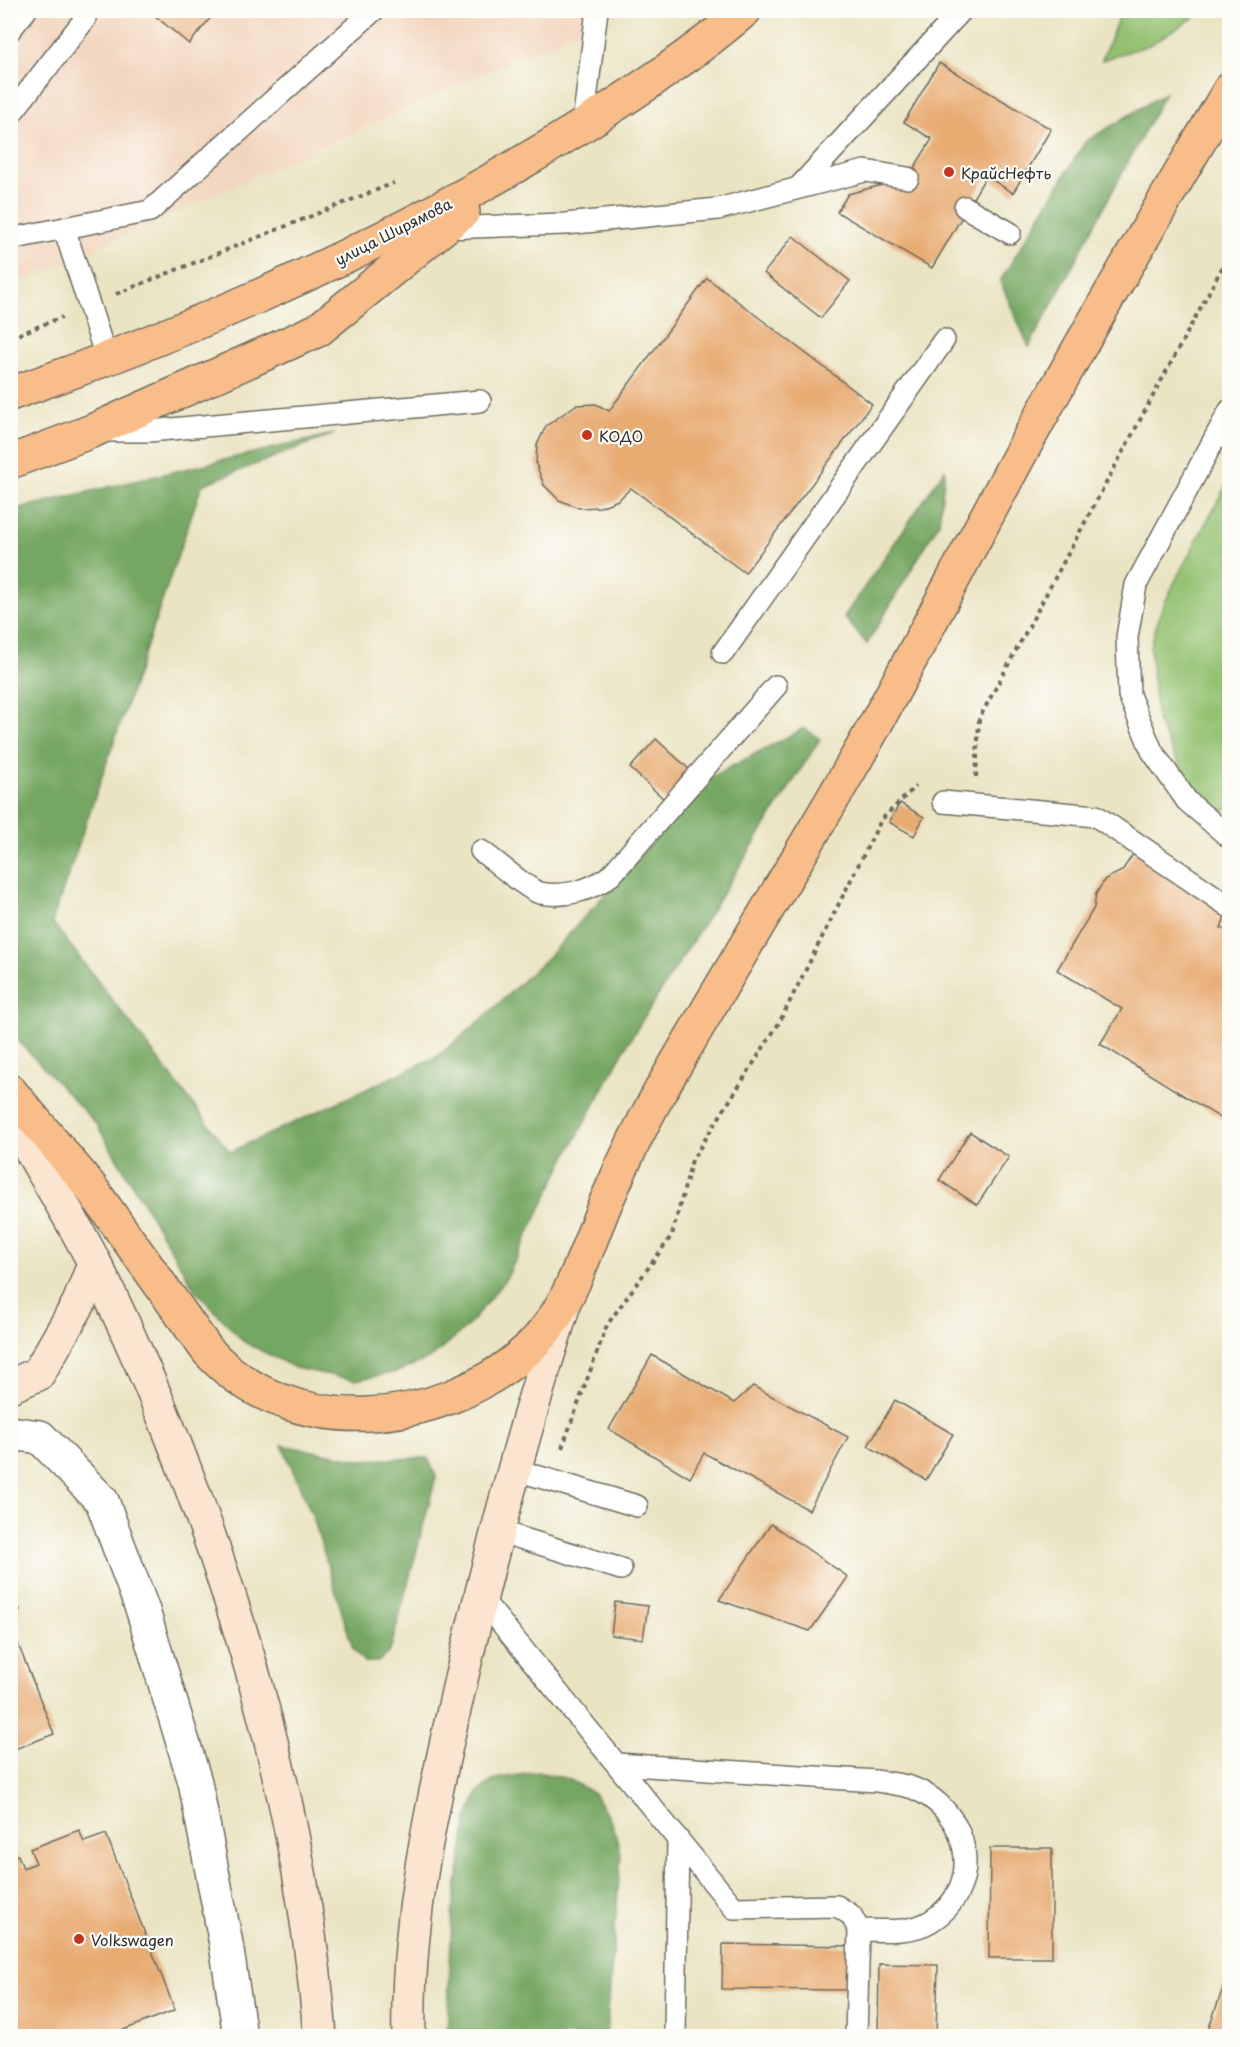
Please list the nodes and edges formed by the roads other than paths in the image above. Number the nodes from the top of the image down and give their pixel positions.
1 (26, 10) edge
2 (374, 10) edge
3 (597, 10) edge
4 (746, 10) edge
5 (962, 10) edge
6 (85, 20) dead end
7 (10, 30) edge
8 (1230, 89) edge
9 (10, 116) edge
10 (583, 125) junction
11 (522, 164) junction
12 (908, 178) dead end
13 (800, 187) junction
14 (965, 207) dead end
15 (64, 228) junction
16 (443, 228) junction
17 (1010, 233) dead end
18 (10, 239) edge
19 (944, 340) dead end
20 (107, 360) junction
21 (10, 394) edge
22 (480, 401) dead end
23 (1230, 410) edge
24 (92, 431) junction
25 (10, 462) edge
26 (723, 653) dead end
27 (776, 686) dead end
28 (942, 802) dead end
29 (1230, 838) edge
30 (482, 851) dead end
31 (1230, 908) edge
32 (10, 1091) edge
33 (10, 1114) edge
34 (94, 1264) junction
35 (564, 1304) junction
36 (10, 1386) edge
37 (10, 1433) edge
38 (513, 1469) junction
39 (637, 1506) dead end
40 (498, 1531) junction
41 (621, 1569) dead end
42 (480, 1597) junction
43 (617, 1764) junction
44 (678, 1839) junction
45 (859, 1930) junction
46 (240, 2037) edge
47 (320, 2037) edge
48 (409, 2037) edge
49 (675, 2037) edge
50 (856, 2037) edge

1 - 7 lane
2 - 15 lane
3 - 10 lane
4 - 10 main road, улица Ширямова
5 - 13 lane
6 - 9 lane
8 - 35 main road
10 - 11 main road, улица Ширямова
11 - 16 main road
11 - 20 main road, улица Ширямова
12 - 13 lane
13 - 16 lane
14 - 17 lane
15 - 18 lane
15 - 20 lane
16 - 24 main road
19 - 26 lane
20 - 21 main road, улица Ширямова
22 - 24 lane
23 - 29 lane
24 - 25 main road
27 - 30 lane
28 - 31 lane
32 - 35 main road
33 - 34 main road
34 - 36 main road
34 - 47 main road
35 - 38 main road
37 - 46 street
38 - 39 lane
38 - 40 main road
40 - 41 lane
40 - 42 main road
42 - 43 lane
42 - 48 main road
43 - 44 lane
43 - 45 lane
44 - 45 lane
44 - 49 lane
45 - 50 lane

